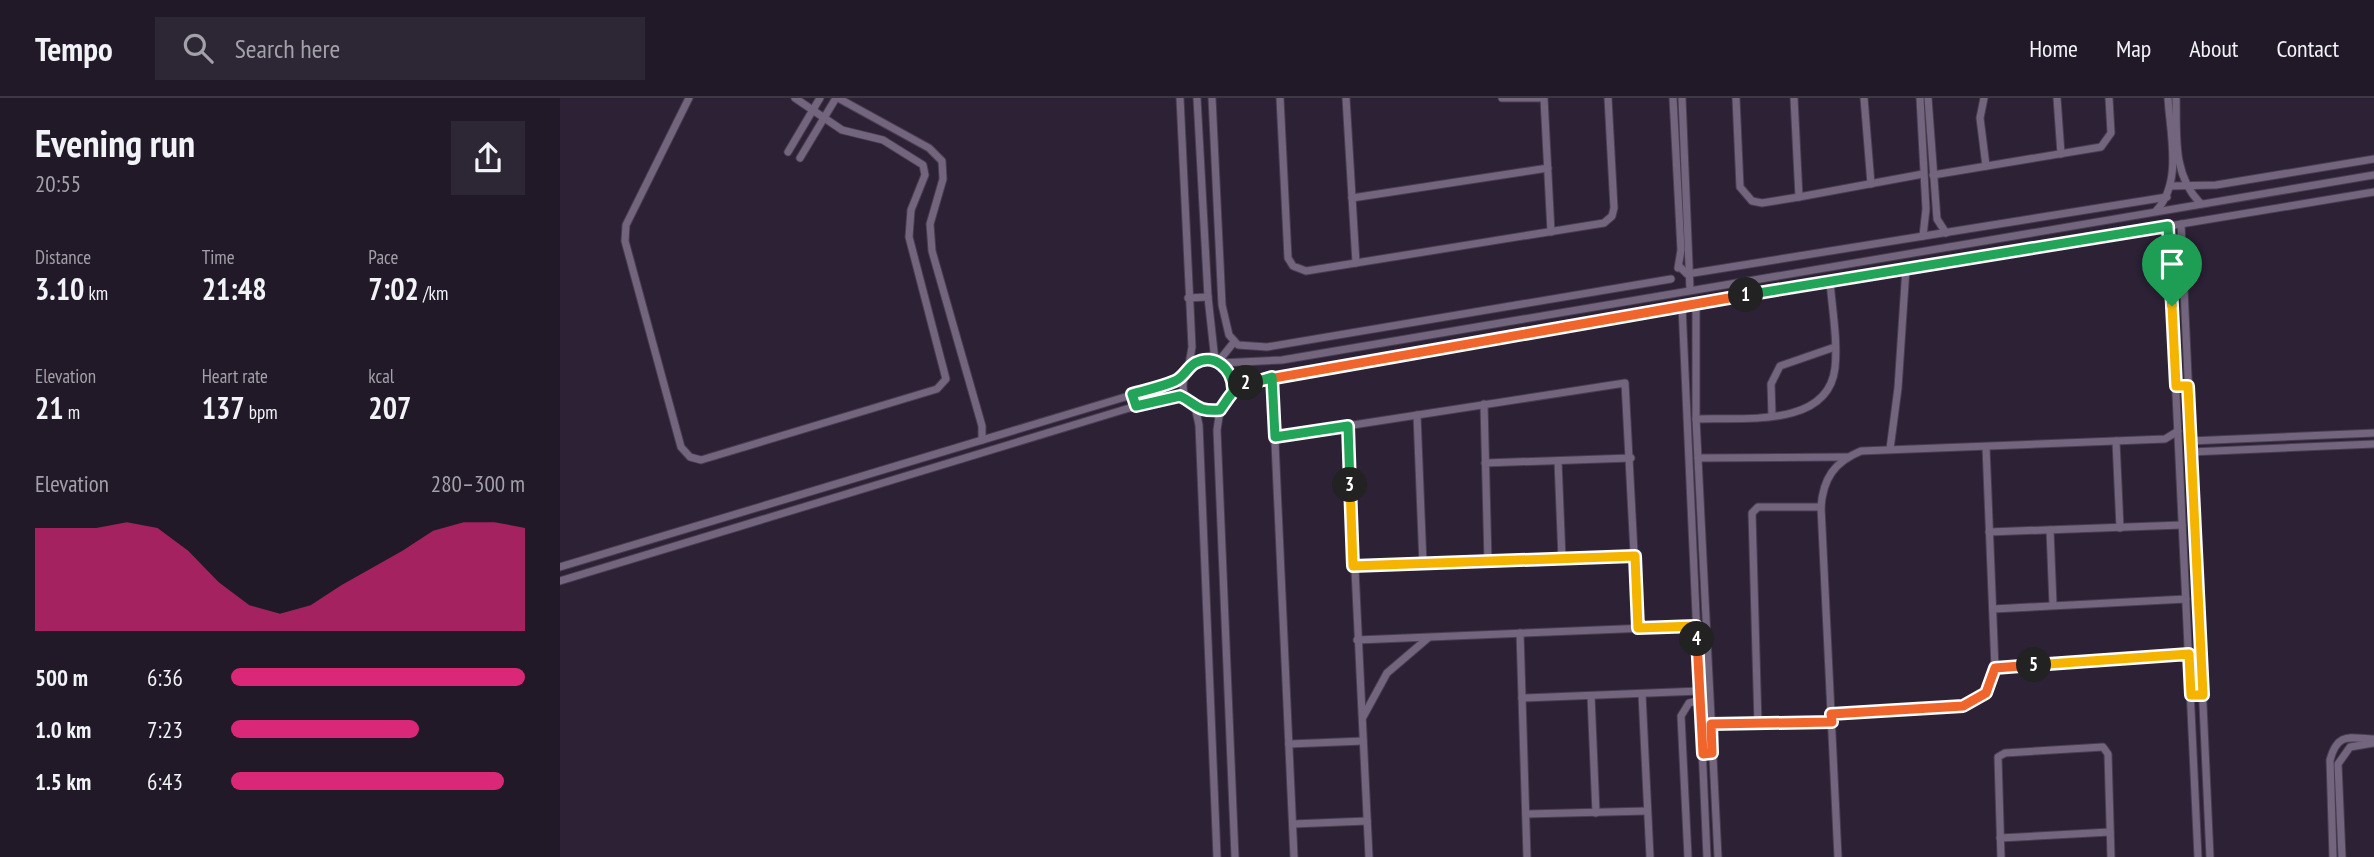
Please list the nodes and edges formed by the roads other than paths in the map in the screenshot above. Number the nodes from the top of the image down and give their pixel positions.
1 (689, 98) edge
2 (795, 98) edge
3 (820, 98) edge
4 (837, 98) edge
5 (1180, 98) edge
6 (1197, 98) edge
7 (1212, 98) edge
8 (1280, 98) edge
9 (1346, 98) edge
10 (1502, 98) edge
11 (1543, 98) edge
12 (1608, 98) edge
13 (1673, 98) edge
14 (1682, 98) edge
15 (1736, 98) edge
16 (1794, 98) edge
17 (1864, 98) edge
18 (1920, 98) edge
19 (1928, 98) edge
20 (1984, 98) edge
21 (2057, 98) edge
22 (2109, 98) edge
23 (2168, 98) edge
24 (2175, 98) edge
25 (813, 111) junction
26 (823, 118) junction
27 (1925, 126) junction
28 (789, 152) dead end
29 (1675, 154) junction
30 (1685, 154) junction
31 (2061, 154) junction
32 (800, 158) dead end
33 (2374, 159) edge
34 (1986, 166) junction
35 (1548, 168) junction
36 (1923, 174) junction
37 (1933, 175) junction
38 (2374, 175) edge
39 (1871, 184) junction
40 (2172, 186) junction
41 (2187, 187) junction
42 (2374, 192) edge
43 (1798, 197) junction
44 (2167, 197) junction
45 (1352, 198) junction
46 (2200, 203) junction
47 (2156, 211) junction
48 (1926, 219) junction
49 (1937, 219) junction
50 (2181, 224) junction
51 (2168, 226) junction
52 (1551, 232) junction
53 (1945, 233) junction
54 (1923, 236) junction
55 (1894, 255) junction
56 (1356, 263) junction
57 (1679, 266) junction
58 (1906, 268) junction
59 (1895, 270) junction
60 (1690, 274) junction
61 (1671, 279) junction
62 (1830, 281) junction
63 (1690, 289) junction
64 (1657, 296) junction
65 (1208, 297) junction
66 (1188, 298) junction
67 (1696, 304) junction
68 (1682, 306) junction
69 (1234, 342) junction
70 (1685, 345) junction
71 (1695, 345) junction
72 (1835, 347) junction
73 (1218, 362) junction
74 (1186, 373) junction
75 (1272, 377) junction
76 (2176, 386) junction
77 (2188, 386) junction
78 (1233, 389) junction
79 (1132, 394) junction
80 (1184, 396) junction
81 (1484, 404) junction
82 (1136, 406) junction
83 (1195, 407) junction
84 (1220, 410) junction
85 (1417, 415) junction
86 (1772, 415) junction
87 (1696, 419) junction
88 (1348, 426) junction
89 (2178, 431) junction
90 (2374, 433) edge
91 (2309, 436) junction
92 (1275, 437) junction
93 (2165, 439) junction
94 (982, 440) junction
95 (2116, 441) junction
96 (2190, 441) junction
97 (2374, 444) edge
98 (1986, 446) junction
99 (2178, 446) junction
100 (2309, 447) junction
101 (1890, 449) junction
102 (2191, 452) junction
103 (1847, 457) junction
104 (1631, 458) junction
105 (1698, 458) junction
106 (1558, 461) junction
107 (1485, 463) junction
108 (864, 475) junction
109 (868, 488) junction
110 (1821, 507) junction
111 (2182, 525) junction
112 (2120, 527) junction
113 (2050, 530) junction
114 (1989, 532) junction
115 (1635, 556) junction
116 (1562, 559) junction
117 (1488, 562) junction
118 (1423, 564) junction
119 (1353, 566) junction
120 (560, 567) edge
121 (560, 581) edge
122 (2186, 599) junction
123 (2053, 606) junction
124 (1993, 609) junction
125 (1696, 626) junction
126 (1638, 628) junction
127 (1520, 634) junction
128 (1428, 637) junction
129 (1357, 640) junction
130 (2189, 654) junction
131 (1995, 668) junction
132 (1700, 691) junction
133 (1642, 694) junction
134 (2191, 695) junction
135 (2203, 695) junction
136 (1591, 696) junction
137 (1522, 698) junction
138 (1701, 700) junction
139 (1831, 718) junction
140 (1362, 720) junction
141 (1758, 723) junction
142 (1711, 724) junction
143 (1363, 741) junction
144 (2374, 741) edge
145 (1289, 744) junction
146 (1712, 753) junction
147 (1703, 754) junction
148 (1647, 811) junction
149 (1596, 813) junction
150 (1526, 814) junction
151 (1367, 821) junction
152 (1293, 824) junction
153 (2110, 832) junction
154 (2000, 838) junction
155 (1217, 857) edge
156 (1235, 857) edge
157 (1294, 857) edge
158 (1369, 857) edge
159 (1527, 857) edge
160 (1650, 857) edge
161 (1688, 857) edge
162 (1707, 857) edge
163 (1718, 857) edge
164 (1838, 857) edge
165 (2001, 857) edge
166 (2111, 857) edge
167 (2198, 857) edge
168 (2210, 857) edge
169 (2333, 857) edge
170 (2342, 857) edge

1 - 26 street
2 - 25 street
3 - 25 street
4 - 26 street
4 - 94 street
5 - 66 street
6 - 65 street
7 - 69 street
8 - 56 street
9 - 45 street
10 - 11 street
11 - 35 street
12 - 52 street
13 - 29 street
14 - 30 street
15 - 43 street
16 - 43 street
17 - 39 street
18 - 27 street
19 - 27 street
20 - 34 street
21 - 31 street
22 - 31 street
23 - 40 street
24 - 41 street
25 - 26 street
25 - 28 street
26 - 32 street
27 - 36 street
27 - 37 street
29 - 30 street
29 - 57 street
30 - 60 street
31 - 34 street
33 - 41 street
34 - 37 street
35 - 45 street
35 - 52 street
36 - 39 street
36 - 48 street
37 - 49 street
38 - 46 street
39 - 43 street
40 - 41 street
40 - 44 street
41 - 46 street
42 - 50 street
44 - 47 street
44 - 53 street
45 - 56 street
46 - 47 street
47 - 55 street
48 - 49 street
48 - 54 street
49 - 53 street
50 - 51 street
50 - 77 street
51 - 58 street
51 - 76 street
52 - 56 street
53 - 54 street
54 - 60 street
55 - 59 street
55 - 63 street
57 - 60 street
57 - 61 street
58 - 59 street
58 - 101 street
59 - 62 street
60 - 63 street
61 - 64 street
61 - 69 street
62 - 67 street
62 - 72 street
63 - 64 street
64 - 73 street
65 - 66 street
65 - 73 street
66 - 74 street
67 - 68 street
67 - 71 street
68 - 70 street
68 - 75 street
69 - 73 street
70 - 71 street
70 - 125 street
71 - 87 street
72 - 86 street
72 - 86 street
73 - 74 street
73 - 78 street
74 - 79 street
74 - 80 street
75 - 78 street
75 - 92 street
76 - 77 street
76 - 89 street
77 - 96 street
78 - 84 street
79 - 82 street
79 - 94 street
80 - 82 street
80 - 83 street
81 - 85 street
81 - 104 street
81 - 107 street
82 - 109 street
83 - 84 street
83 - 155 street
84 - 156 street
85 - 88 street
85 - 118 street
86 - 87 street
87 - 105 street
88 - 92 street
88 - 119 street
89 - 93 street
89 - 99 street
90 - 91 street
91 - 96 street
91 - 100 street
92 - 145 street
93 - 95 street
93 - 99 street
94 - 108 street
95 - 98 street
95 - 112 street
96 - 102 street
97 - 100 street
98 - 101 street
98 - 114 street
99 - 111 street
100 - 102 street
101 - 103 street
102 - 135 street
103 - 105 street
103 - 110 street
104 - 106 street
104 - 115 street
105 - 142 street
106 - 107 street
106 - 116 street
107 - 117 street
108 - 109 street
108 - 120 street
109 - 121 street
110 - 139 street
110 - 141 street
111 - 112 street
111 - 122 street
112 - 113 street
113 - 114 street
113 - 123 street
114 - 124 street
115 - 116 street
115 - 126 street
116 - 117 street
117 - 118 street
118 - 119 street
119 - 129 street
122 - 123 street
122 - 130 street
123 - 124 street
124 - 131 street
125 - 126 street
125 - 132 street
126 - 127 street
127 - 128 street
127 - 137 street
128 - 129 street
128 - 140 street
129 - 140 street
130 - 131 street
130 - 134 street
131 - 139 street
132 - 133 street
132 - 138 street
133 - 136 street
133 - 148 street
134 - 135 street
134 - 167 street
135 - 168 street
136 - 137 street
136 - 149 street
137 - 150 street
138 - 147 street
138 - 161 street
139 - 141 street
139 - 164 street
140 - 143 street
141 - 142 street
142 - 146 street
143 - 145 street
143 - 151 street
144 - 169 street
144 - 170 street
145 - 152 street
146 - 147 street
146 - 163 street
147 - 162 street
148 - 149 street
148 - 160 street
149 - 150 street
150 - 159 street
151 - 152 street
151 - 158 street
152 - 157 street
153 - 154 street
153 - 154 street
153 - 166 street
154 - 165 street

